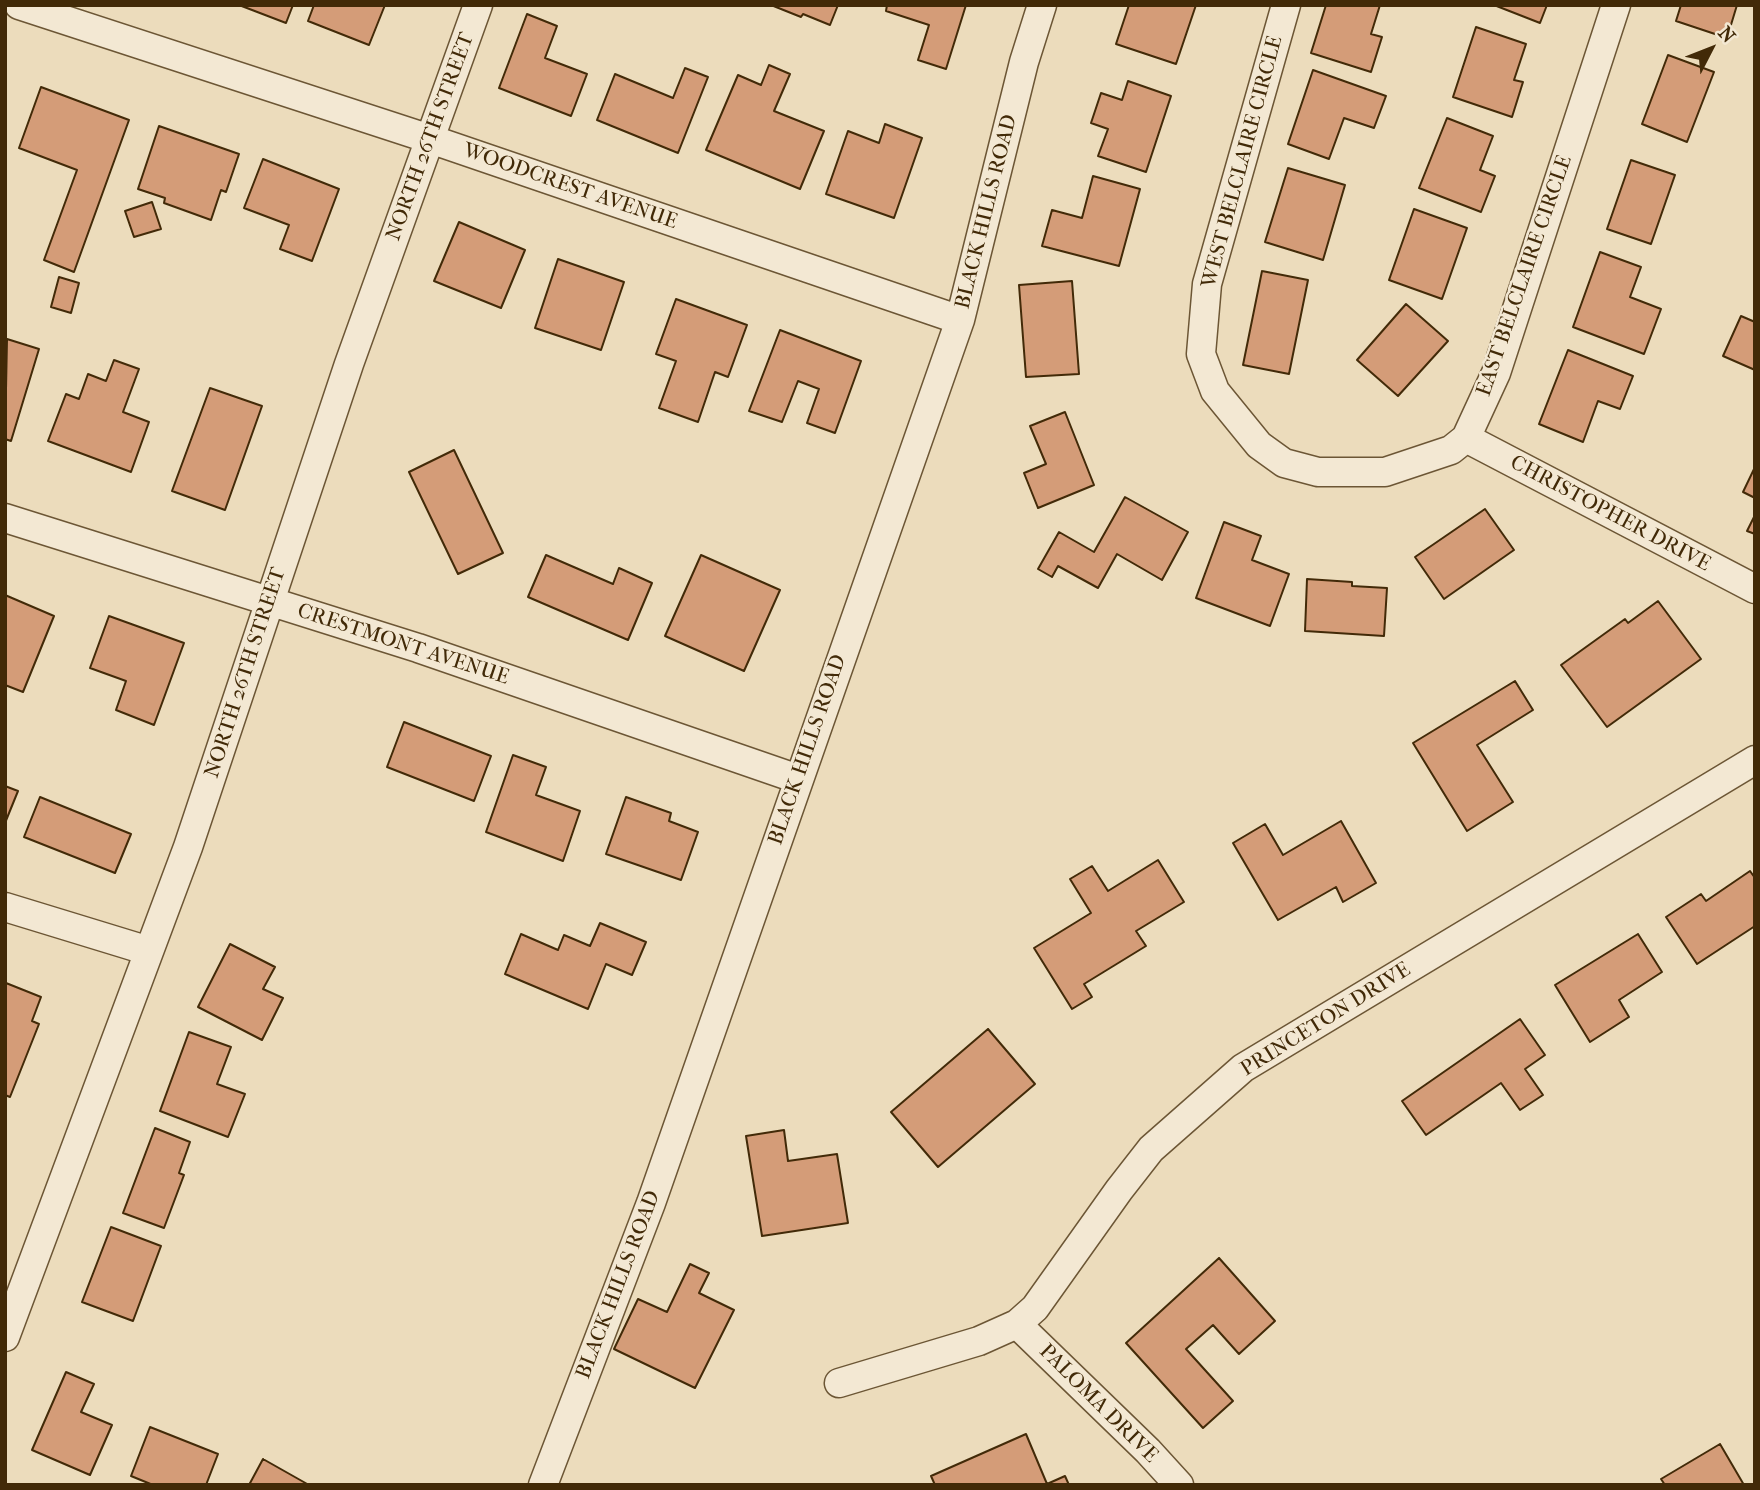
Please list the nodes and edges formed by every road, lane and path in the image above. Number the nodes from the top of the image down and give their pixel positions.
1 (19, 5) edge
2 (478, 5) edge
3 (1042, 5) edge
4 (1286, 5) edge
5 (1616, 5) edge
6 (430, 139) junction
7 (960, 320) junction
8 (1466, 438) junction
9 (5, 518) edge
10 (1755, 589) edge
11 (270, 602) junction
12 (1755, 760) edge
13 (798, 779) junction
14 (5, 907) edge
15 (149, 951) junction
16 (1017, 1324) junction
17 (5, 1337) edge
18 (839, 1383) dead end
19 (543, 1485) edge
20 (1178, 1485) edge

1 - 6 street, WOODCREST AVENUE
2 - 6 street, NORTH 26TH STREET
3 - 7 street, BLACK HILLS ROAD
4 - 8 street, WEST BELCLAIRE CIRCLE
5 - 8 street, EAST BELCLAIRE CIRCLE
6 - 7 street, WOODCREST AVENUE
6 - 11 street, NORTH 26TH STREET
7 - 13 street, BLACK HILLS ROAD
8 - 10 street, CHRISTOPHER DRIVE
9 - 11 street, CRESTMONT AVENUE
11 - 13 street, CRESTMONT AVENUE
11 - 15 street, NORTH 26TH STREET
12 - 16 street, PRINCETON DRIVE
13 - 19 street, BLACK HILLS ROAD
14 - 15 street
15 - 17 street, NORTH 26TH STREET
16 - 18 street, PRINCETON DRIVE
16 - 20 street, PALOMA DRIVE

